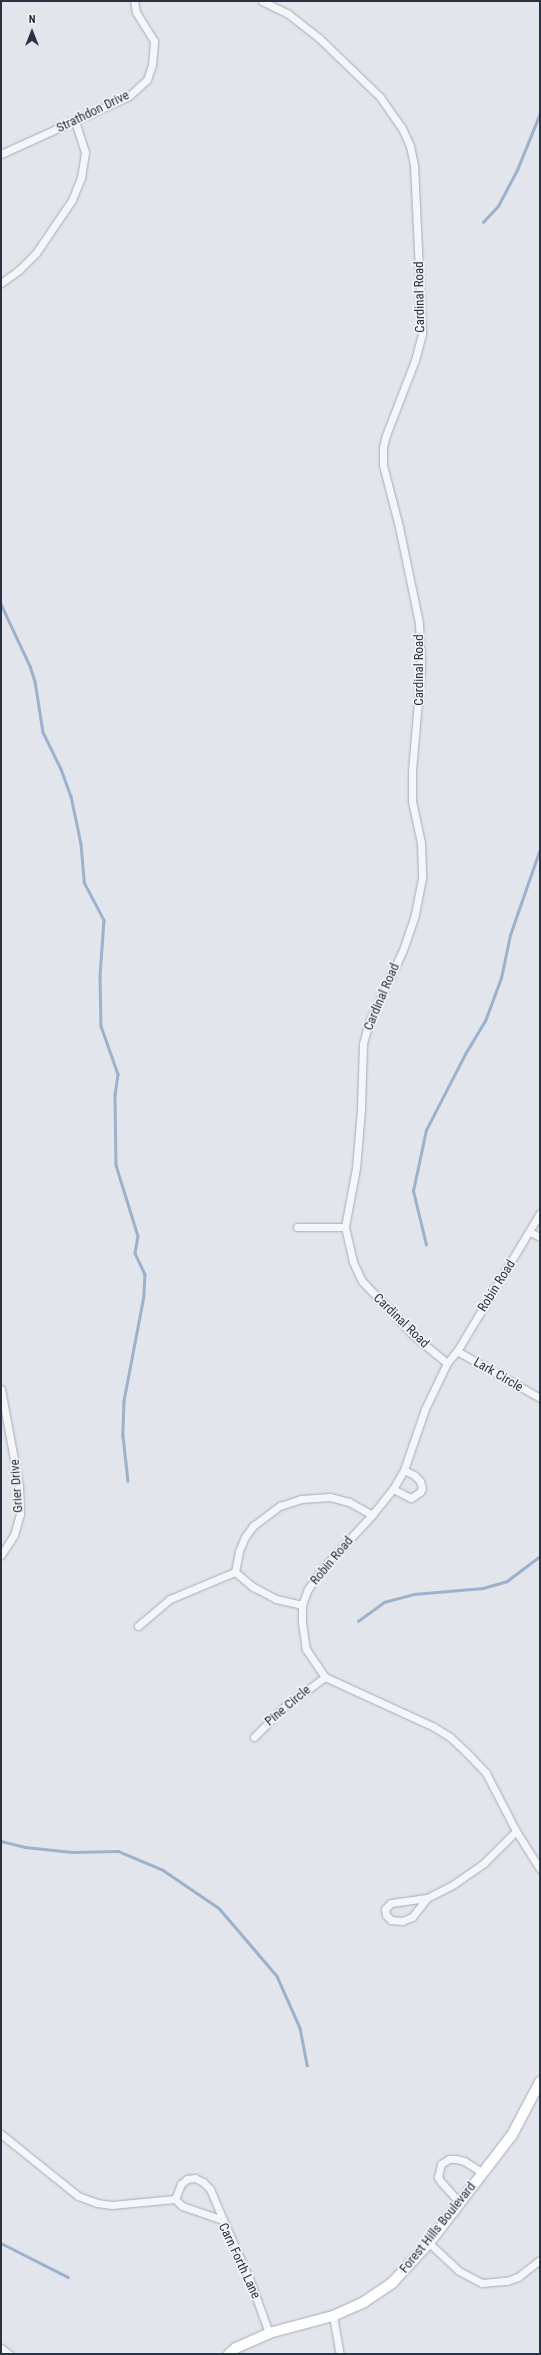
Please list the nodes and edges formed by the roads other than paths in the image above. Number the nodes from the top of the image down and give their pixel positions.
1 (134, 1) edge
2 (262, 1) edge
3 (75, 122) junction
4 (1, 154) edge
5 (1, 282) edge
6 (540, 1213) edge
7 (297, 1227) dead end
8 (345, 1227) junction
9 (530, 1232) junction
10 (540, 1237) edge
11 (457, 1351) junction
12 (448, 1363) junction
13 (1, 1389) edge
14 (540, 1398) edge
15 (404, 1470) junction
16 (394, 1489) junction
17 (372, 1515) junction
18 (1, 1555) edge
19 (235, 1572) junction
20 (302, 1605) junction
21 (138, 1626) dead end
22 (324, 1677) junction
23 (254, 1737) dead end
24 (516, 1831) junction
25 (540, 1869) edge
26 (427, 1898) junction
27 (540, 2082) edge
28 (1, 2134) edge
29 (483, 2173) junction
30 (175, 2199) junction
31 (460, 2203) junction
32 (223, 2220) junction
33 (430, 2243) junction
34 (540, 2260) edge
35 (333, 2316) junction
36 (269, 2333) junction
37 (1, 2348) edge
38 (9, 2354) edge
39 (229, 2354) edge
40 (340, 2354) edge

1 - 3 street, Strathdon Drive
2 - 8 street, Cardinal Road
3 - 4 street, Strathdon Drive
3 - 5 street
6 - 9 street, Robin Road
7 - 8 street
8 - 12 street, Cardinal Road
9 - 10 street
9 - 11 street, Robin Road
11 - 12 street, Robin Road
11 - 14 street, Lark Circle
12 - 15 street, Robin Road
13 - 18 street, Grier Drive
15 - 16 street, Robin Road
15 - 16 street
16 - 17 street, Robin Road
17 - 19 street
17 - 20 street, Robin Road
19 - 20 street
19 - 21 street
20 - 22 street, Robin Road
22 - 23 street, Pine Circle
22 - 24 street
24 - 25 street
24 - 26 street
26 - 26 street
27 - 29 main road, Forest Hills Boulevard
28 - 30 street
29 - 31 main road, Forest Hills Boulevard
29 - 31 street
30 - 32 street, Carn Forth Lane
30 - 32 street
31 - 33 main road, Forest Hills Boulevard
32 - 36 street, Carn Forth Lane
33 - 34 street
33 - 35 main road, Forest Hills Boulevard
35 - 36 main road, Forest Hills Boulevard
35 - 40 street
36 - 39 main road, Forest Hills Boulevard
37 - 38 street

